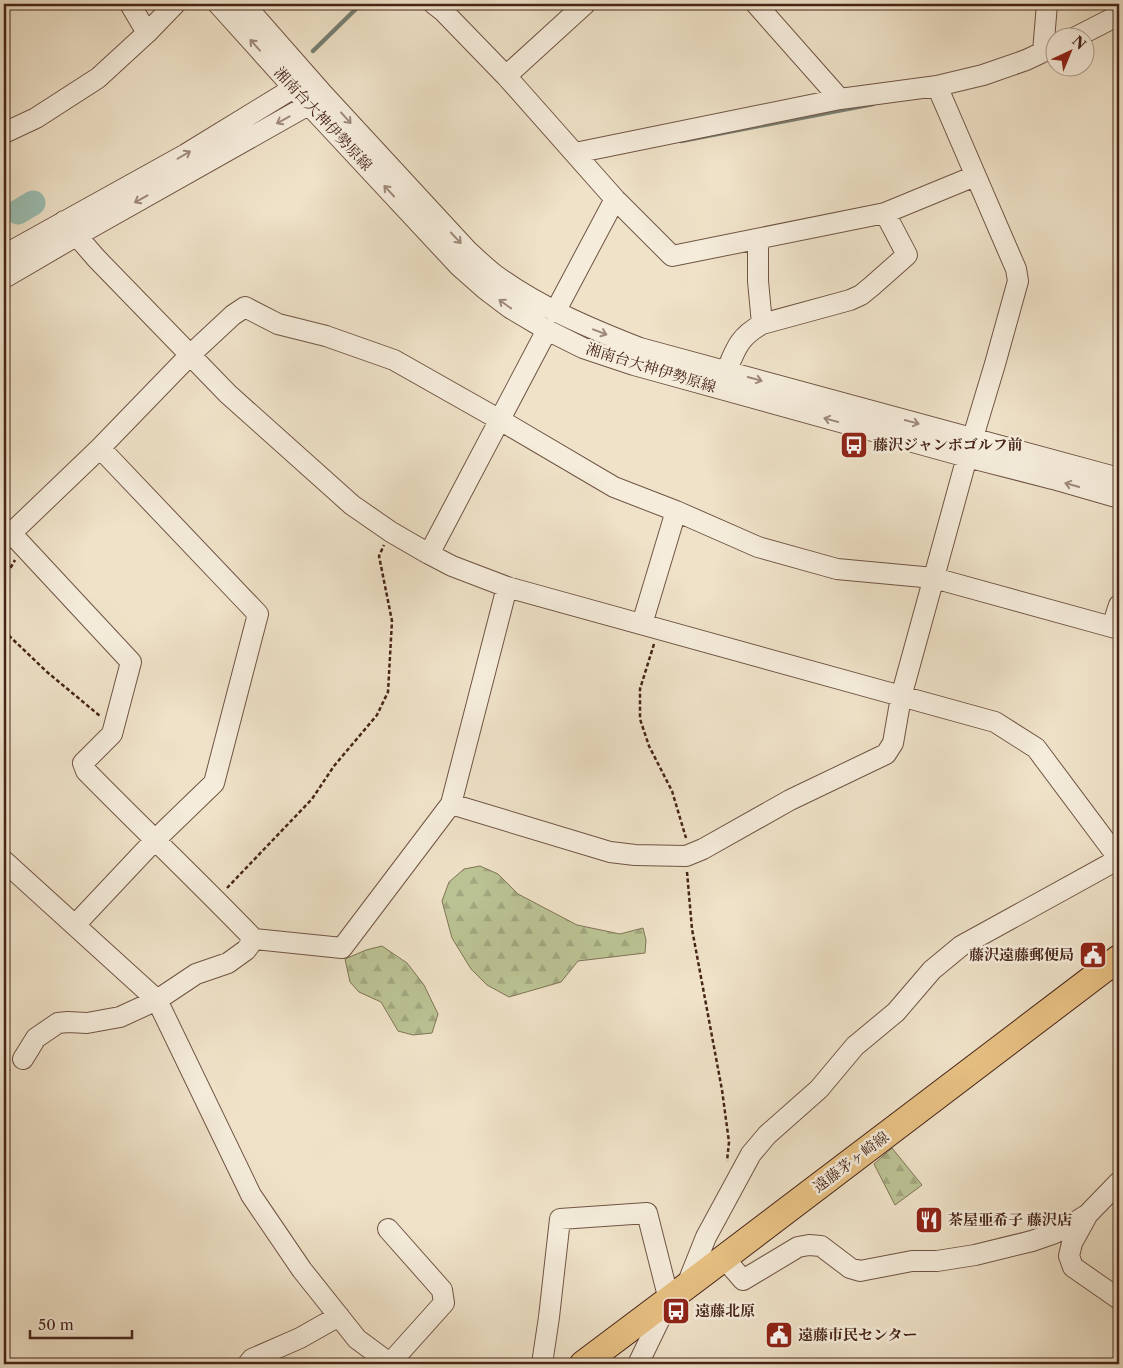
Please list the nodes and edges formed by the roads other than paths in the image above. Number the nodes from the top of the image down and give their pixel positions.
1 (130, 4) edge
2 (175, 4) edge
3 (218, 4) edge
4 (244, 4) edge
5 (434, 4) edge
6 (585, 4) edge
7 (1048, 4) edge
8 (766, 7) edge
9 (1119, 15) edge
10 (1049, 28) edge
11 (1094, 28) edge
12 (147, 33) junction
13 (1046, 50) edge
14 (506, 76) junction
15 (302, 83) junction
16 (937, 86) junction
17 (840, 99) junction
18 (317, 100) junction
19 (4, 133) edge
20 (575, 153) junction
21 (975, 176) junction
22 (615, 199) junction
23 (885, 213) junction
24 (70, 229) junction
25 (758, 239) junction
26 (4, 255) edge
27 (4, 278) edge
28 (551, 321) junction
29 (762, 324) junction
30 (190, 356) junction
31 (726, 372) junction
32 (500, 420) junction
33 (973, 438) junction
34 (100, 448) junction
35 (967, 457) junction
36 (1119, 478) edge
37 (1119, 498) edge
38 (676, 510) junction
39 (12, 539) edge
40 (429, 554) junction
41 (934, 578) junction
42 (506, 587) junction
43 (1119, 605) edge
44 (650, 626) junction
45 (1116, 628) edge
46 (901, 697) junction
47 (451, 804) junction
48 (154, 841) junction
49 (1119, 859) edge
50 (4, 861) edge
51 (75, 925) junction
52 (254, 939) junction
53 (1119, 958) edge
54 (157, 1000) junction
55 (23, 1058) dead end
56 (1119, 1182) edge
57 (1088, 1214) junction
58 (388, 1229) dead end
59 (724, 1258) junction
60 (677, 1293) junction
61 (1119, 1299) edge
62 (339, 1316) junction
63 (394, 1363) edge
64 (248, 1364) edge
65 (542, 1364) edge
66 (583, 1364) edge
67 (638, 1364) edge

1 - 12 street
2 - 12 street
15 -> 3 street, 湘南台大神伊勢原線
4 - 15 street, 湘南台大神伊勢原線
5 - 14 street
6 - 14 street
7 - 10 street
8 - 17 street
9 - 11 street
12 - 19 street
13 - 16 street
14 - 20 street
15 - 18 street, 湘南台大神伊勢原線
24 -> 15 street
16 - 17 street
16 - 21 street
17 - 20 street
18 -> 24 street
18 - 28 street, 湘南台大神伊勢原線
20 - 22 street
21 - 23 street
21 - 33 street
22 - 25 street
22 - 28 street
23 - 25 street
23 - 29 street
24 - 26 street
24 - 27 street
24 - 30 street
25 - 29 street
28 -> 31 street, 湘南台大神伊勢原線
28 - 32 street
35 -> 28 street, 湘南台大神伊勢原線
29 - 31 street
30 - 32 street
30 - 34 street
30 - 40 street
31 -> 33 street, 湘南台大神伊勢原線
32 - 38 street
32 - 40 street
33 - 35 street
33 - 36 street, 湘南台大神伊勢原線
34 - 39 street
34 - 48 street
37 -> 35 street, 湘南台大神伊勢原線
35 - 41 street
38 - 41 street
38 - 44 street
39 - 48 street
40 - 42 street
41 - 45 street
41 - 46 street
42 - 44 street
42 - 47 street
43 - 45 street
44 - 46 street
46 - 47 street
46 - 49 street
47 - 52 street
48 - 51 street
48 - 52 street
49 - 60 street
50 - 51 street
51 - 54 street
52 - 54 street
53 - 59 main road, 遠藤茅ヶ崎線
54 - 55 street
54 - 62 street
56 - 57 street
57 - 59 street
57 - 61 street
58 - 63 street
59 - 60 main road, 遠藤茅ヶ崎線
60 - 65 street
60 - 66 main road, 遠藤茅ヶ崎線
60 - 67 street
62 - 63 street
62 - 64 street

